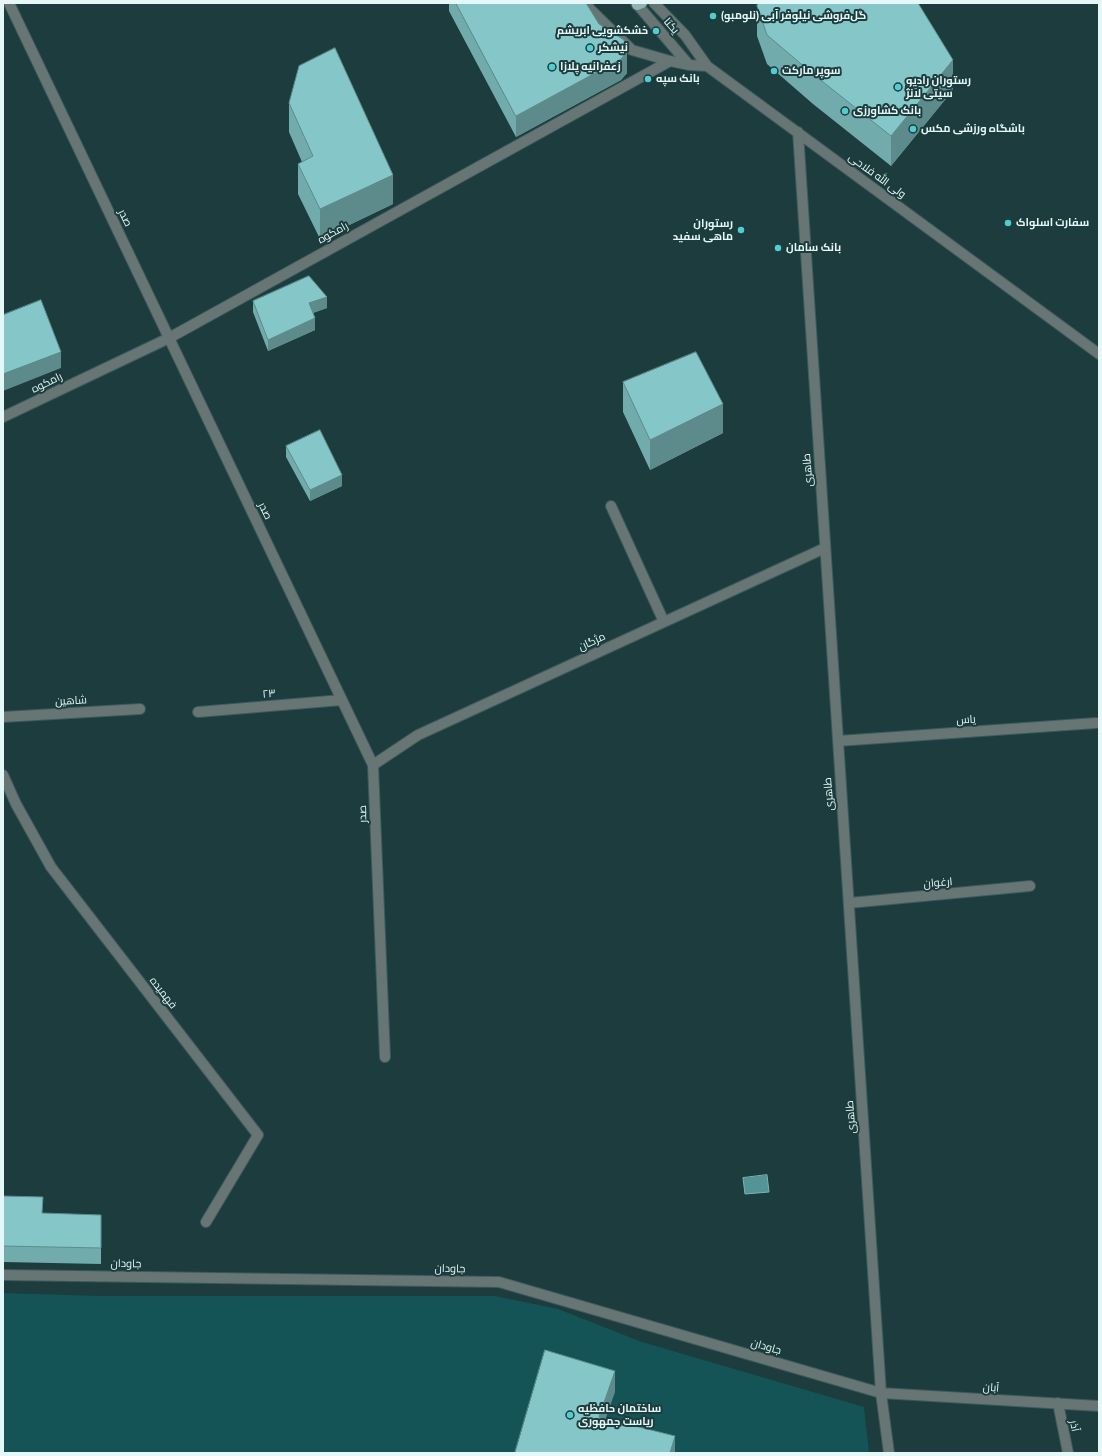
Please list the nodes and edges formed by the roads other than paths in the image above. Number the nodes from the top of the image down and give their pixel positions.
1 (9, 3) edge
2 (587, 3) edge
3 (654, 3) edge
4 (638, 4) edge
5 (670, 61) junction
6 (689, 65) junction
7 (707, 66) junction
8 (798, 132) junction
9 (168, 338) junction
10 (1099, 354) edge
11 (3, 417) edge
12 (611, 506) dead end
13 (825, 548) junction
14 (664, 622) junction
15 (342, 700) junction
16 (140, 709) dead end
17 (198, 712) dead end
18 (3, 717) edge
19 (1096, 723) dead end
20 (838, 741) junction
21 (373, 765) junction
22 (3, 775) edge
23 (1030, 886) dead end
24 (849, 903) junction
25 (385, 1057) dead end
26 (206, 1222) dead end
27 (3, 1275) edge
28 (881, 1393) junction
29 (1058, 1403) junction
30 (1099, 1406) edge
31 (889, 1453) edge
32 (1068, 1453) edge

1 - 9 street, صدر
2 - 5 street
3 - 7 street, ولی‌ الله فلاحی
4 - 6 street, یکتا
5 - 6 street
5 - 9 street, رامکوه
6 - 7 street
7 - 8 street, ولی‌ الله فلاحی
8 - 10 street, ولی‌ الله فلاحی
8 - 13 street, طاهری
9 - 11 street, رامکوه
9 - 15 street, صدر
12 - 14 street
13 - 14 street, مژگان
13 - 20 street, طاهری
14 - 21 street, مژگان
15 - 17 street, ۲۳
15 - 21 street, صدر
16 - 18 street, شاهین
19 - 20 street, یاس
20 - 24 street, طاهری
21 - 25 street, صدر
22 - 26 street, فهمیده
23 - 24 street, ارغوان
24 - 28 street, طاهری
27 - 28 street, جاودان
28 - 29 street, آبان
28 - 31 street, طاهری
29 - 30 street, آبان
29 - 32 street, آذر

